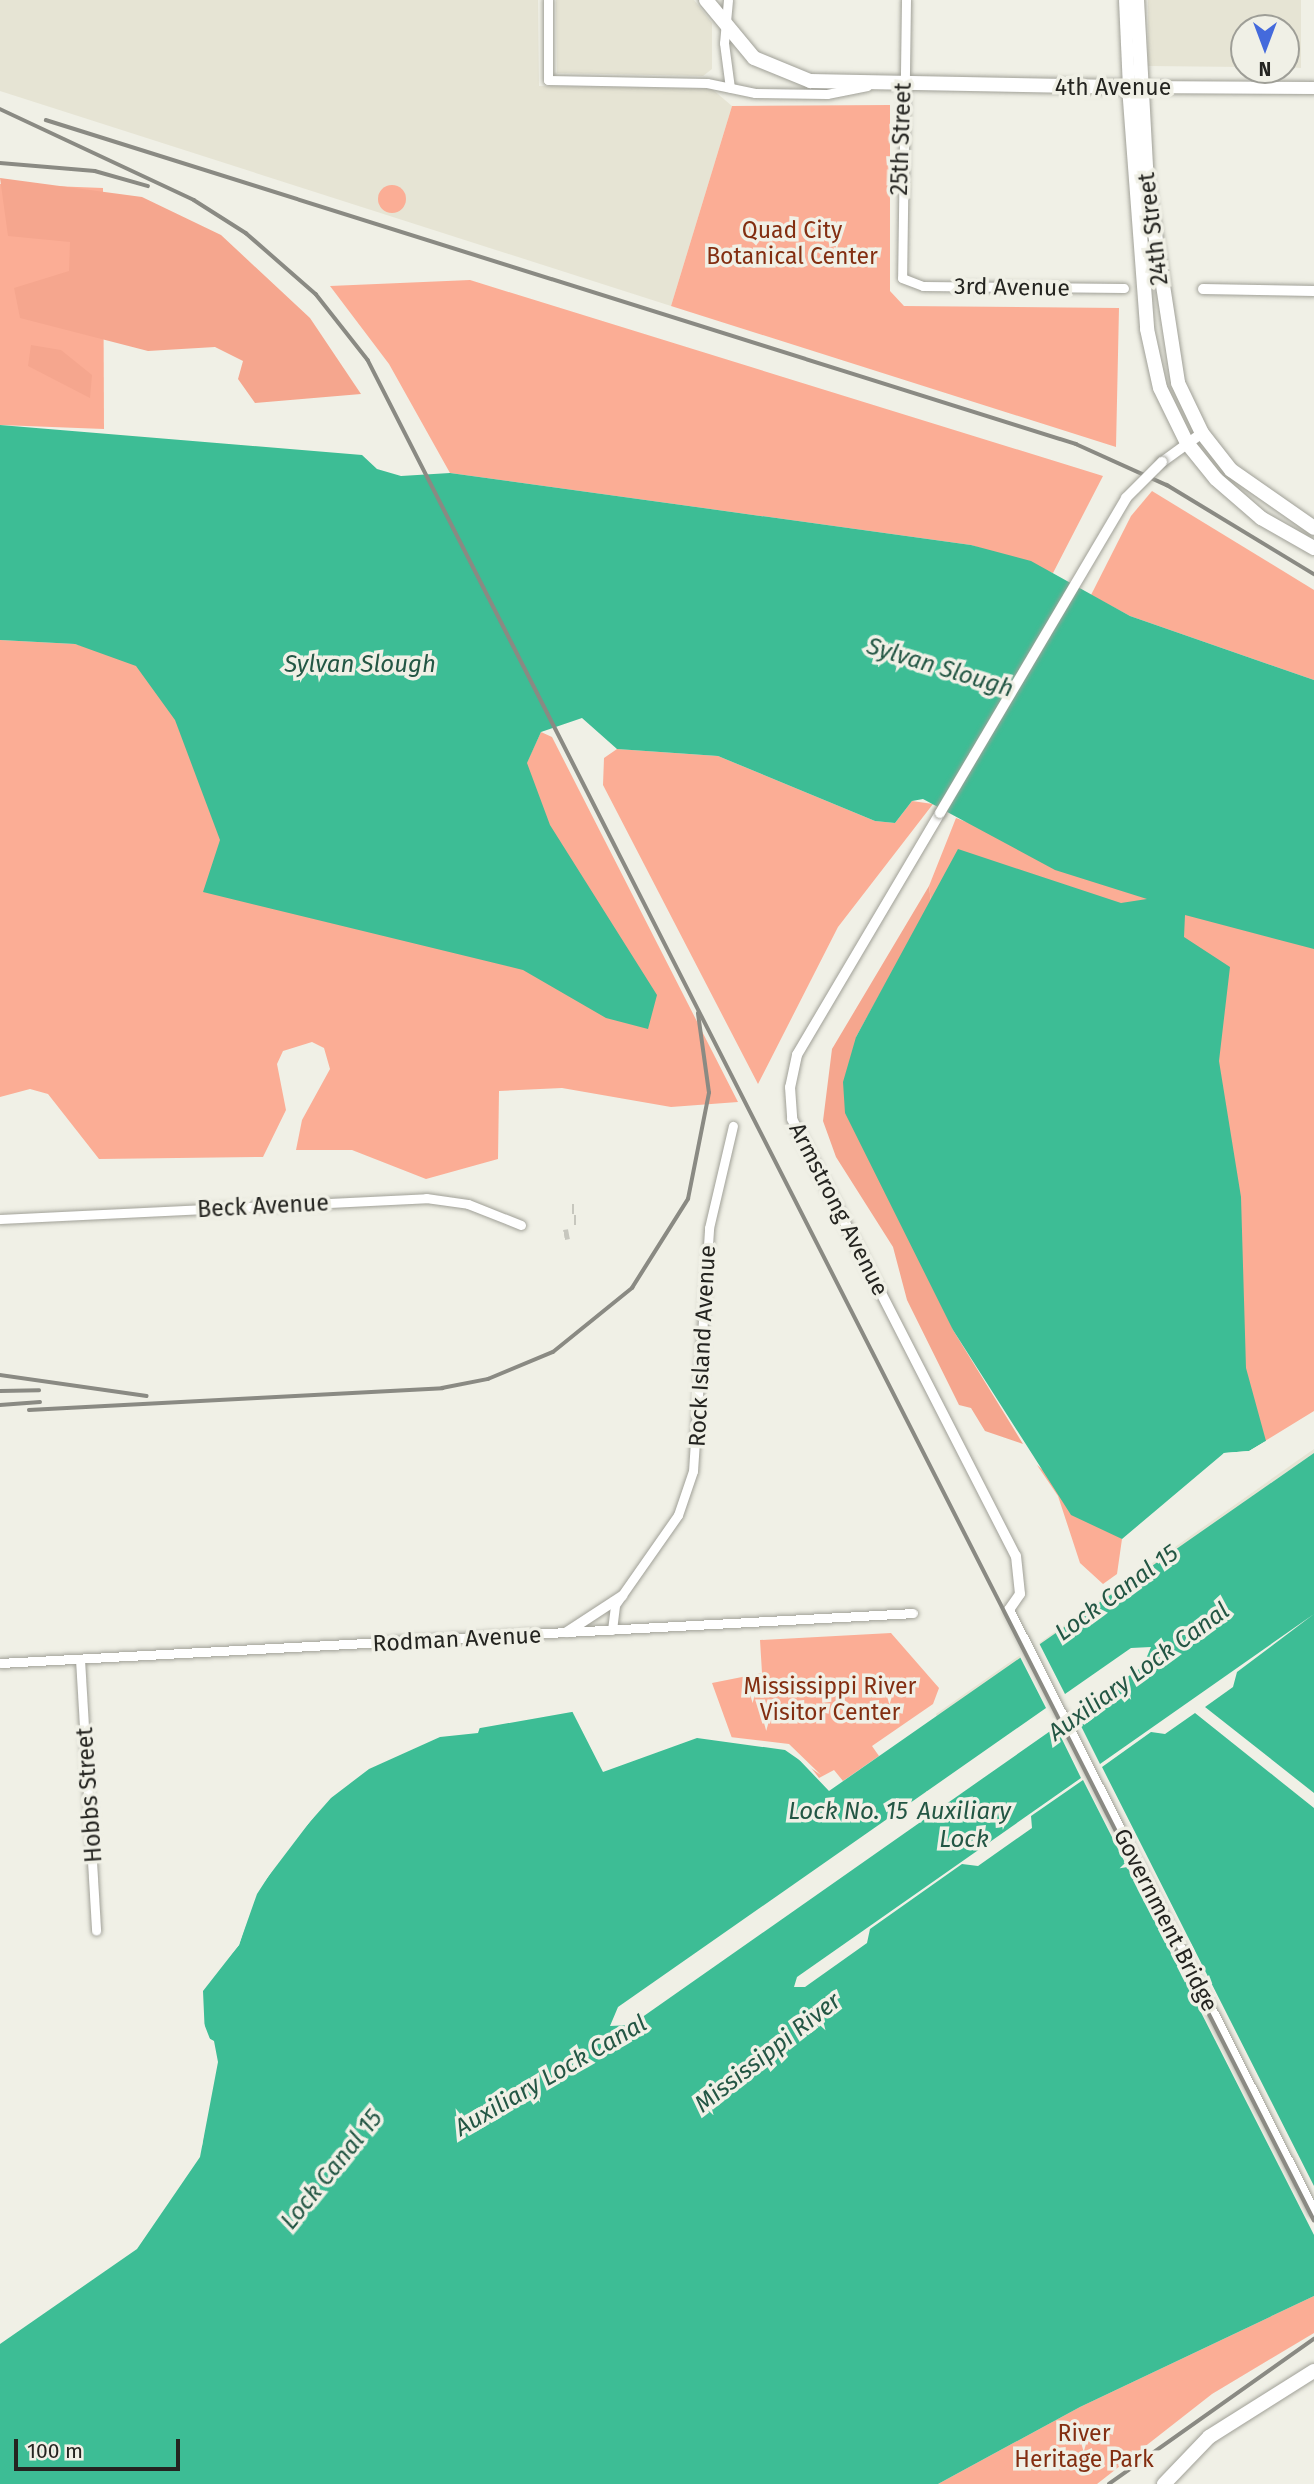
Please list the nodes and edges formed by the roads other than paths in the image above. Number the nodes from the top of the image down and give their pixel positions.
1 (548, 0) edge
2 (706, 0) edge
3 (728, 0) edge
4 (906, 0) edge
5 (1125, 0) edge
6 (1137, 0) edge
7 (724, 25) junction
8 (871, 84) junction
9 (907, 85) junction
10 (1134, 87) junction
11 (730, 88) junction
12 (1314, 88) edge
13 (902, 278) joint
14 (1124, 288) dead end
15 (1203, 289) dead end
16 (1314, 291) edge
17 (1202, 433) junction
18 (1187, 443) junction
19 (1314, 527) edge
20 (1314, 548) edge
21 (733, 1126) dead end
22 (0, 1219) edge
23 (521, 1226) dead end
24 (622, 1596) junction
25 (1009, 1610) joint
26 (913, 1613) dead end
27 (612, 1630) junction
28 (567, 1632) junction
29 (80, 1659) junction
30 (0, 1663) edge
31 (96, 1931) dead end
32 (1314, 2213) edge
33 (1314, 2371) edge
34 (1164, 2484) edge

1 - 11 street
2 - 7 main road, 4th Avenue
3 - 7 street
4 - 9 street, 25th Street
5 - 10 main road, 24th Street
6 - 10 main road, 24th Street
7 - 8 main road, 4th Avenue
7 - 11 street
8 - 9 main road, 4th Avenue
8 - 11 street
9 - 10 main road, 4th Avenue
9 - 13 street, 25th Street
10 - 12 main road, 4th Avenue
10 - 17 main road, 24th Street
10 - 18 main road, 24th Street
13 - 14 street, 3rd Avenue
15 - 16 street
17 - 18 street
17 - 19 main road
18 - 20 main road, 24th Street
18 - 25 street, Armstrong Avenue, bridge
21 - 24 street, Rock Island Avenue
22 - 23 street, Beck Avenue
24 - 27 street, Rock Island Avenue
24 - 28 street
25 - 32 street, Government Bridge
26 - 27 street, Rodman Avenue
27 - 28 street, Rodman Avenue
28 - 29 street, Rodman Avenue
29 - 30 street, Rodman Avenue
29 - 31 street, Hobbs Street
33 - 34 main road

